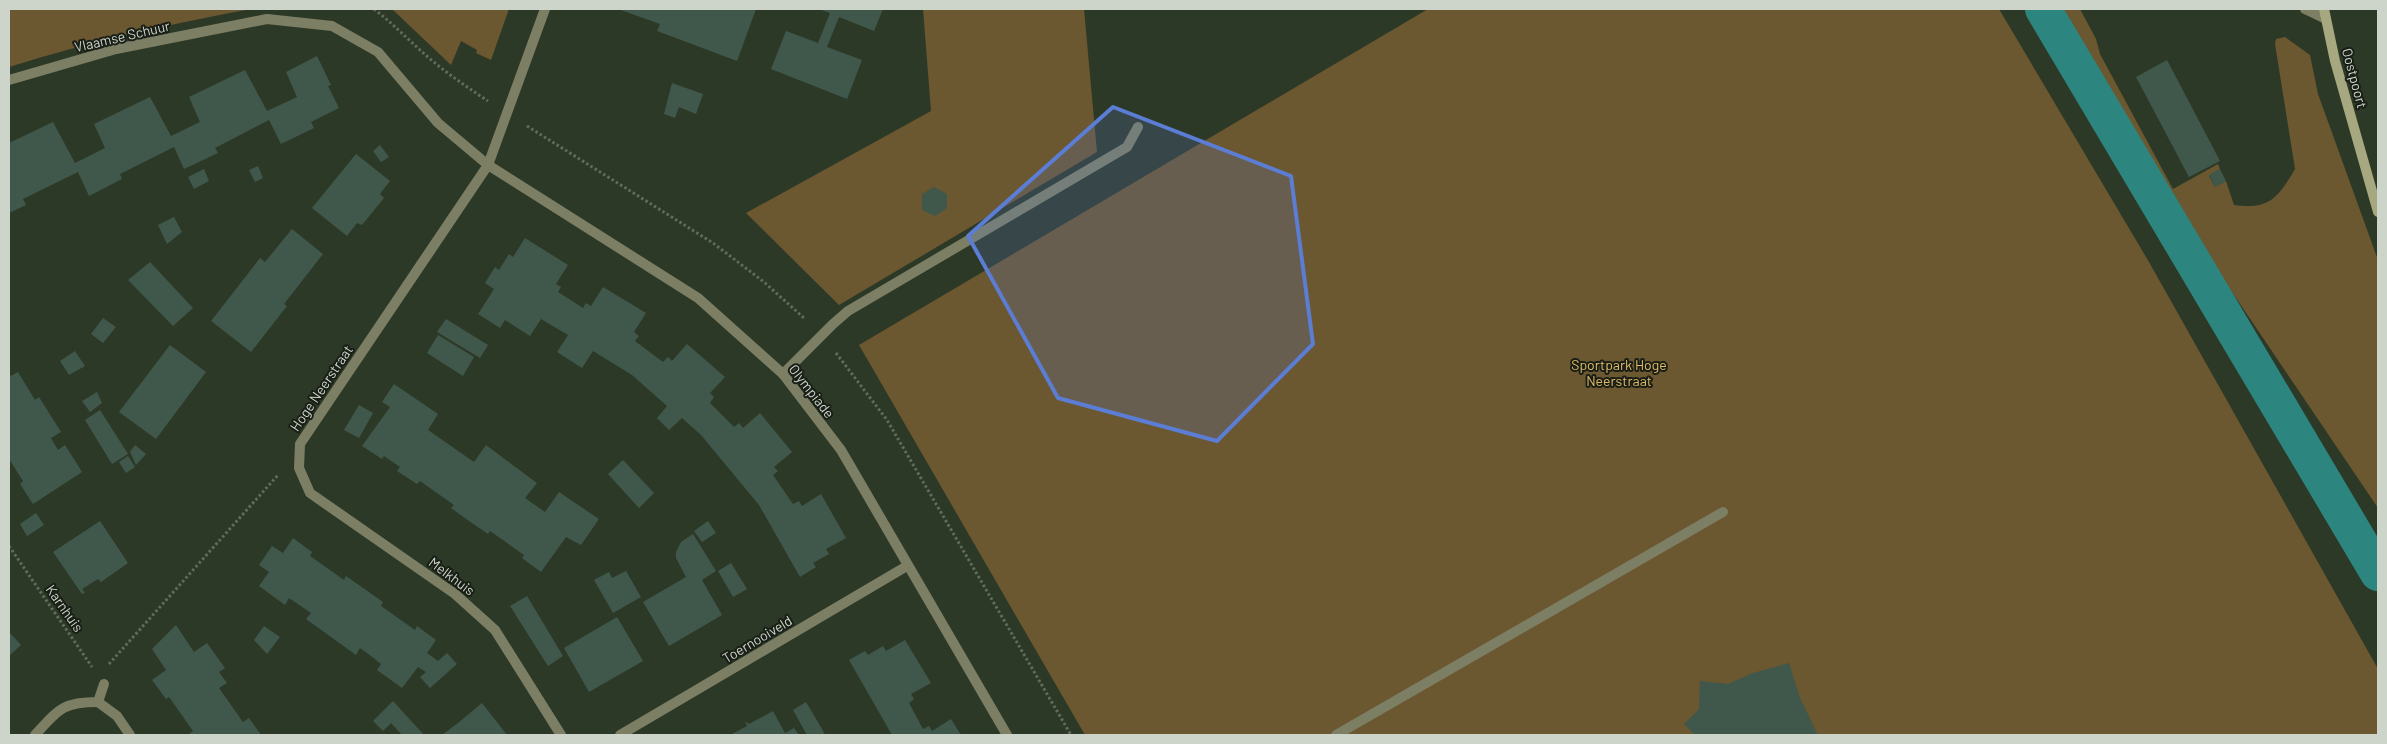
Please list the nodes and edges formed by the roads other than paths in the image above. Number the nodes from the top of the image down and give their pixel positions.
1 (545, 9) edge
2 (2305, 9) edge
3 (2325, 14) edge
4 (9, 80) edge
5 (1138, 127) dead end
6 (488, 165) junction
7 (2378, 212) edge
8 (783, 374) junction
9 (299, 468) joint
10 (1723, 512) dead end
11 (907, 566) junction
12 (104, 684) road end
13 (98, 702) junction
14 (35, 735) edge
15 (130, 735) edge
16 (561, 735) edge
17 (620, 735) edge
18 (1007, 735) edge
19 (1336, 735) edge

1 - 6 street, Hoge Neerstraat
2 - 3 street
3 - 7 main road, Oostpoort
4 - 6 street, Vlaamse Schuur
5 - 8 street
6 - 8 street, Olympiade
6 - 9 street, Hoge Neerstraat
8 - 11 street, Olympiade
9 - 16 street, Melkhuis
10 - 19 street
11 - 17 street, Toernooiveld
11 - 18 street, Olympiade
12 - 13 street
13 - 14 street
13 - 15 street

